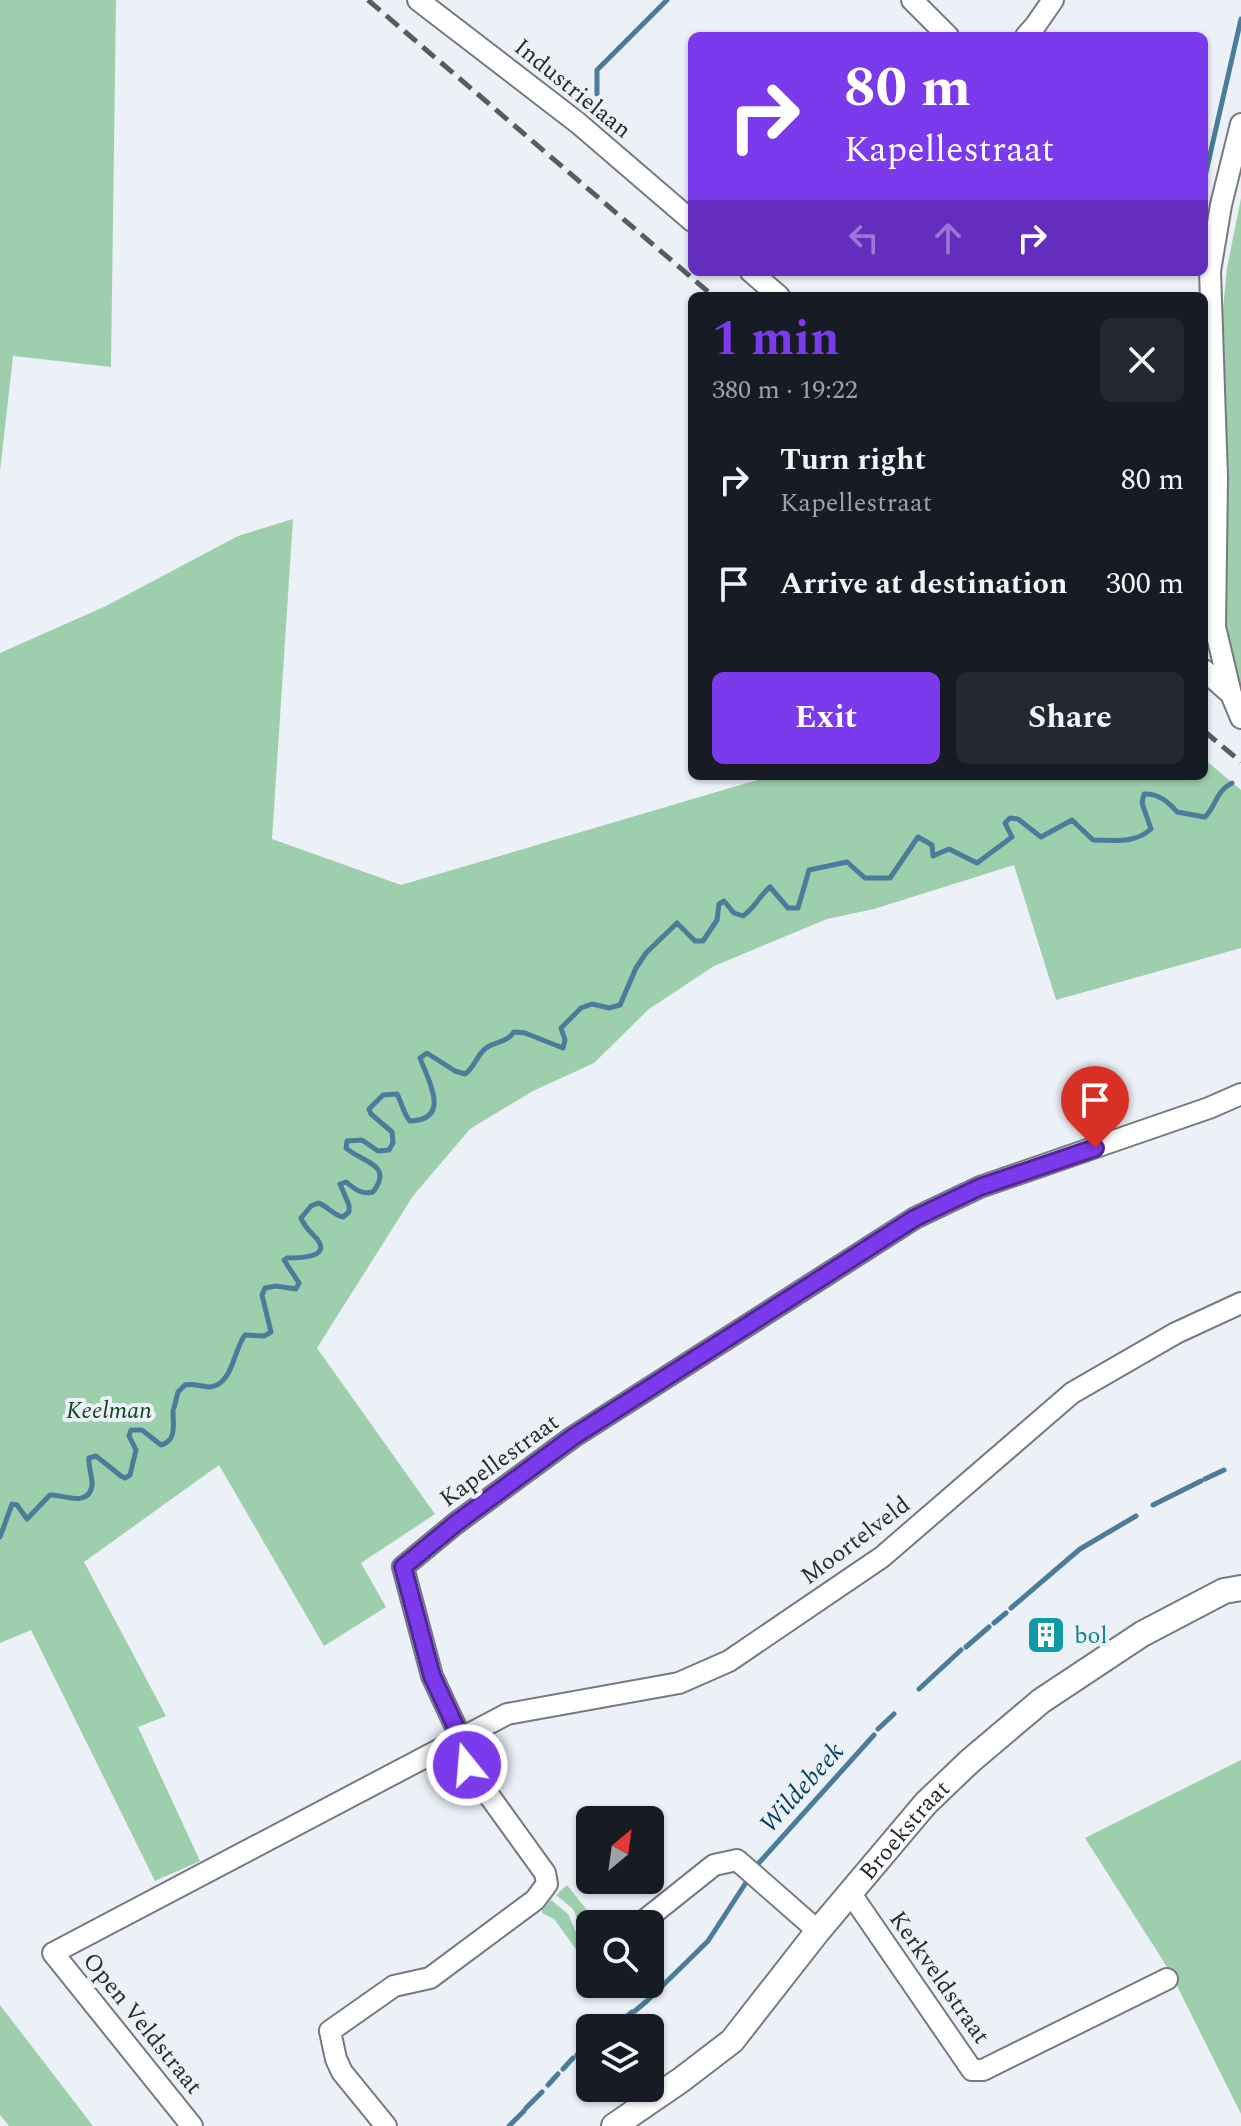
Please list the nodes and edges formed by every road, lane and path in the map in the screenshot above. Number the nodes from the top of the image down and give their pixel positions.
1 (418, 0) edge
2 (912, 0) edge
3 (1053, 0) edge
4 (944, 32) edge
5 (1029, 32) edge
6 (1241, 124) edge
7 (688, 218) edge
8 (756, 276) edge
9 (774, 292) edge
10 (1208, 674) edge
11 (1231, 694) junction
12 (1241, 718) edge
13 (1241, 1094) edge
14 (1241, 1303) edge
15 (1241, 1588) edge
16 (460, 1736) junction
17 (851, 1894) junction
18 (658, 1910) edge
19 (818, 1931) junction
20 (1167, 1979) dead end
21 (192, 2126) edge
22 (386, 2126) edge
23 (614, 2126) edge

1 - 7 street, Industrielaan
2 - 4 street
3 - 5 street
6 - 11 street
8 - 9 street
10 - 11 street
11 - 12 street
13 - 16 street, Kapellestraat
14 - 16 street, Moortelveld
15 - 17 street, Broekstraat
16 - 21 street, Open Veldstraat
16 - 22 street
17 - 19 street, Broekstraat
17 - 20 street, Kerkveldstraat
18 - 19 street
19 - 23 street, Broekstraat

